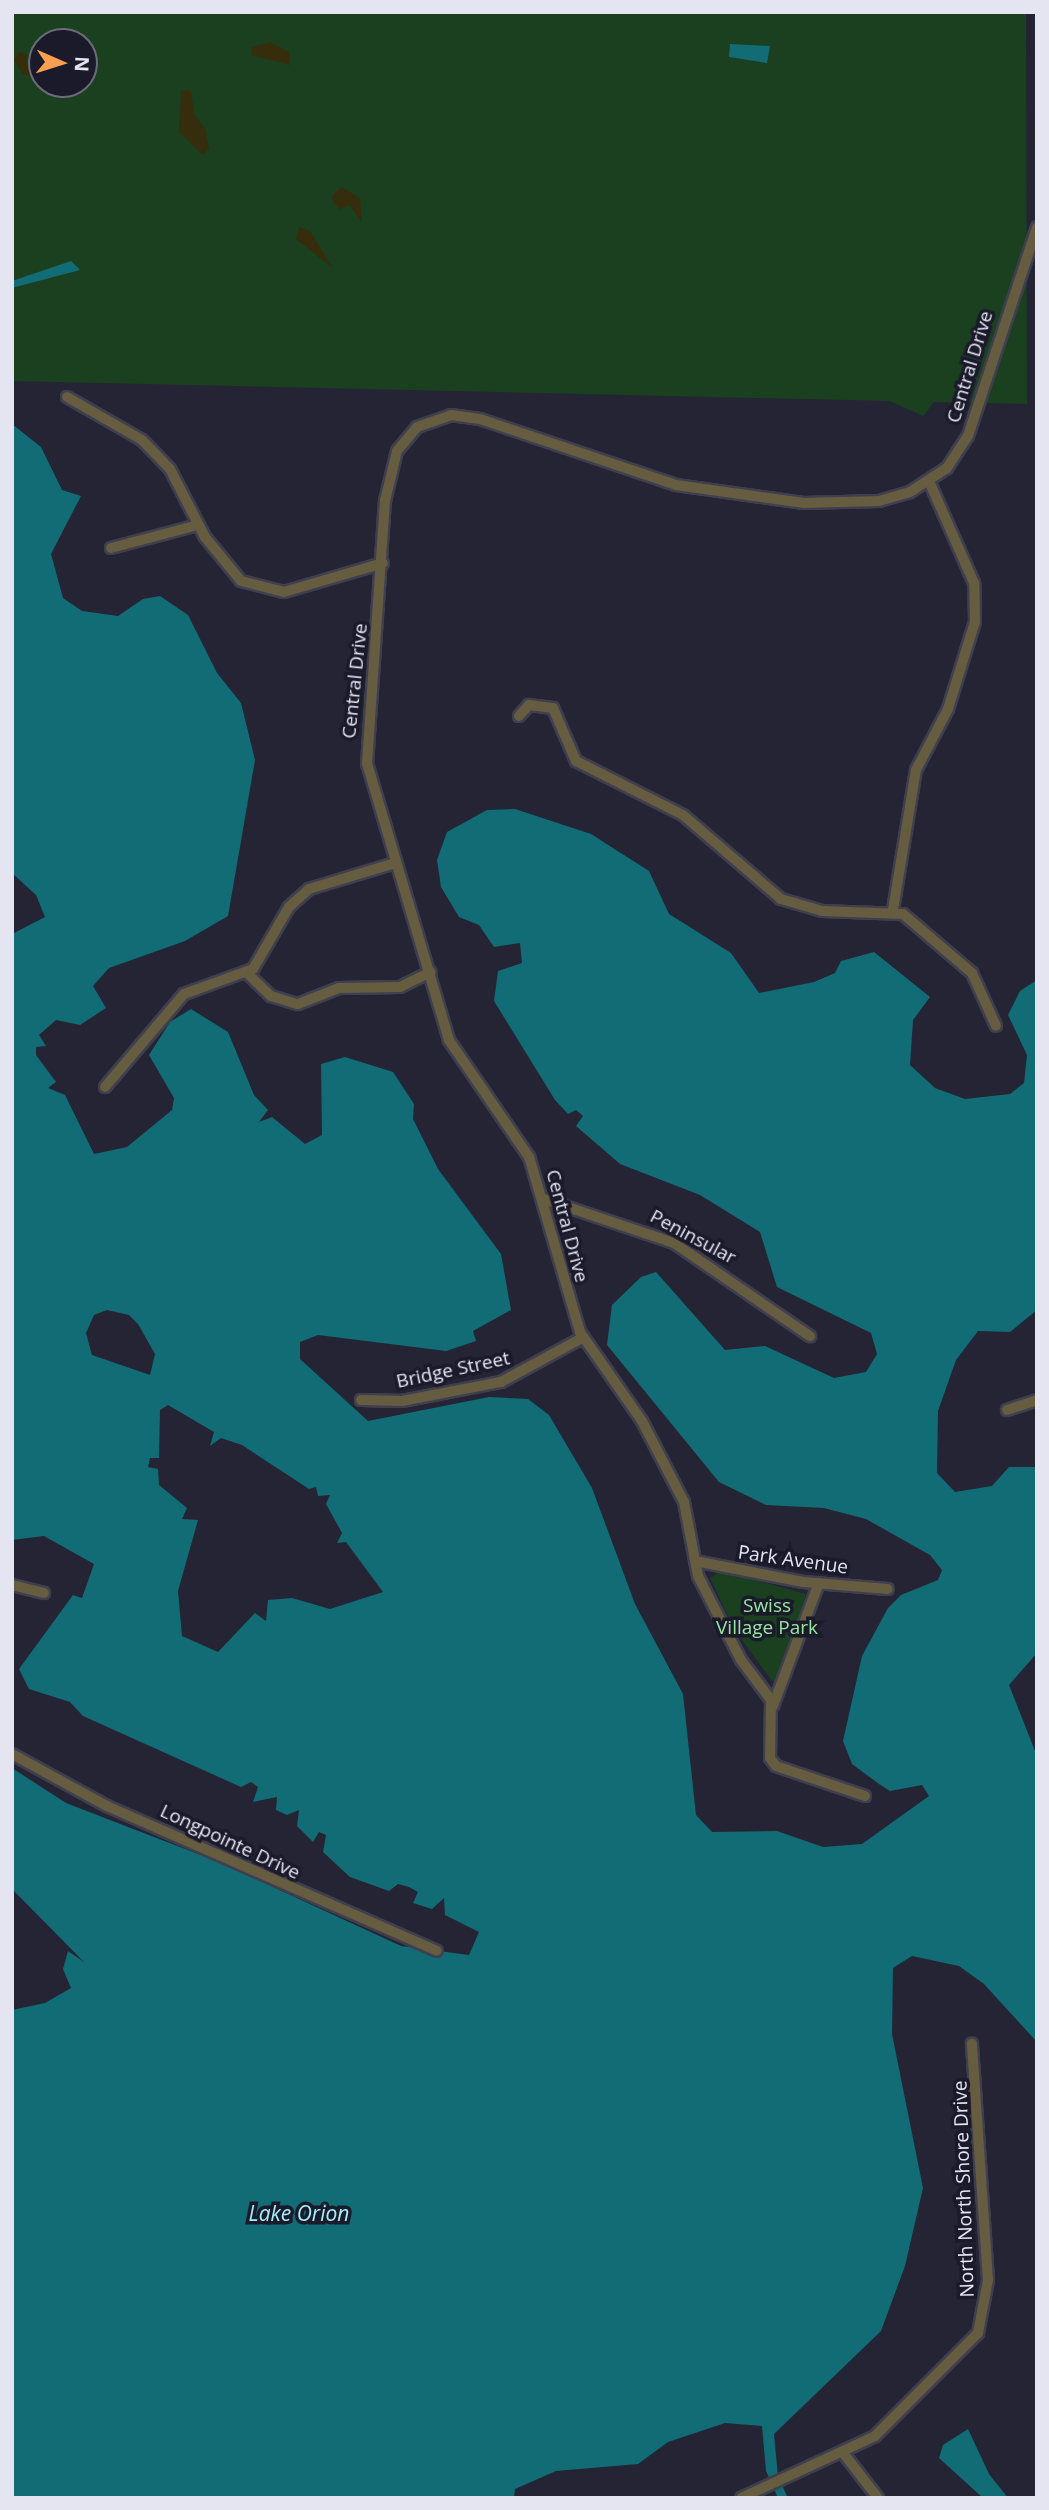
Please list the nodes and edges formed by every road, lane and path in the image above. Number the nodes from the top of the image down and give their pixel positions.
1 (1037, 227) edge
2 (67, 397) dead end
3 (929, 481) junction
4 (198, 525) junction
5 (111, 548) dead end
6 (383, 563) junction
7 (519, 716) dead end
8 (392, 864) junction
9 (893, 910) junction
10 (246, 972) junction
11 (431, 972) junction
12 (996, 1026) dead end
13 (105, 1087) dead end
14 (544, 1199) junction
15 (810, 1336) dead end
16 (584, 1337) junction
17 (361, 1400) dead end
18 (1037, 1400) edge
19 (1007, 1410) dead end
20 (695, 1560) junction
21 (819, 1583) junction
22 (12, 1585) edge
23 (888, 1589) dead end
24 (44, 1593) dead end
25 (773, 1706) junction
26 (12, 1754) edge
27 (865, 1796) dead end
28 (437, 1951) dead end
29 (972, 2044) dead end
30 (844, 2454) junction
31 (741, 2498) edge
32 (878, 2498) edge

1 - 3 street, Central Drive
2 - 4 street
3 - 6 street, Central Drive
3 - 9 street
4 - 5 street
4 - 6 street
6 - 8 street, Central Drive
7 - 9 street
8 - 10 street
8 - 11 street, Central Drive
9 - 12 street
10 - 11 street
10 - 13 street
11 - 14 street, Central Drive
14 - 15 street, Peninsular
14 - 16 street, Central Drive
16 - 17 street, Bridge Street
16 - 20 street, Central Drive
18 - 19 street
20 - 21 street, Park Avenue
20 - 25 street, Central Drive
21 - 23 street, Park Avenue
21 - 25 street
22 - 24 street
25 - 27 street
26 - 28 street, Longpointe Drive
29 - 30 street, North North Shore Drive
30 - 31 street, North North Shore Drive
30 - 32 street

